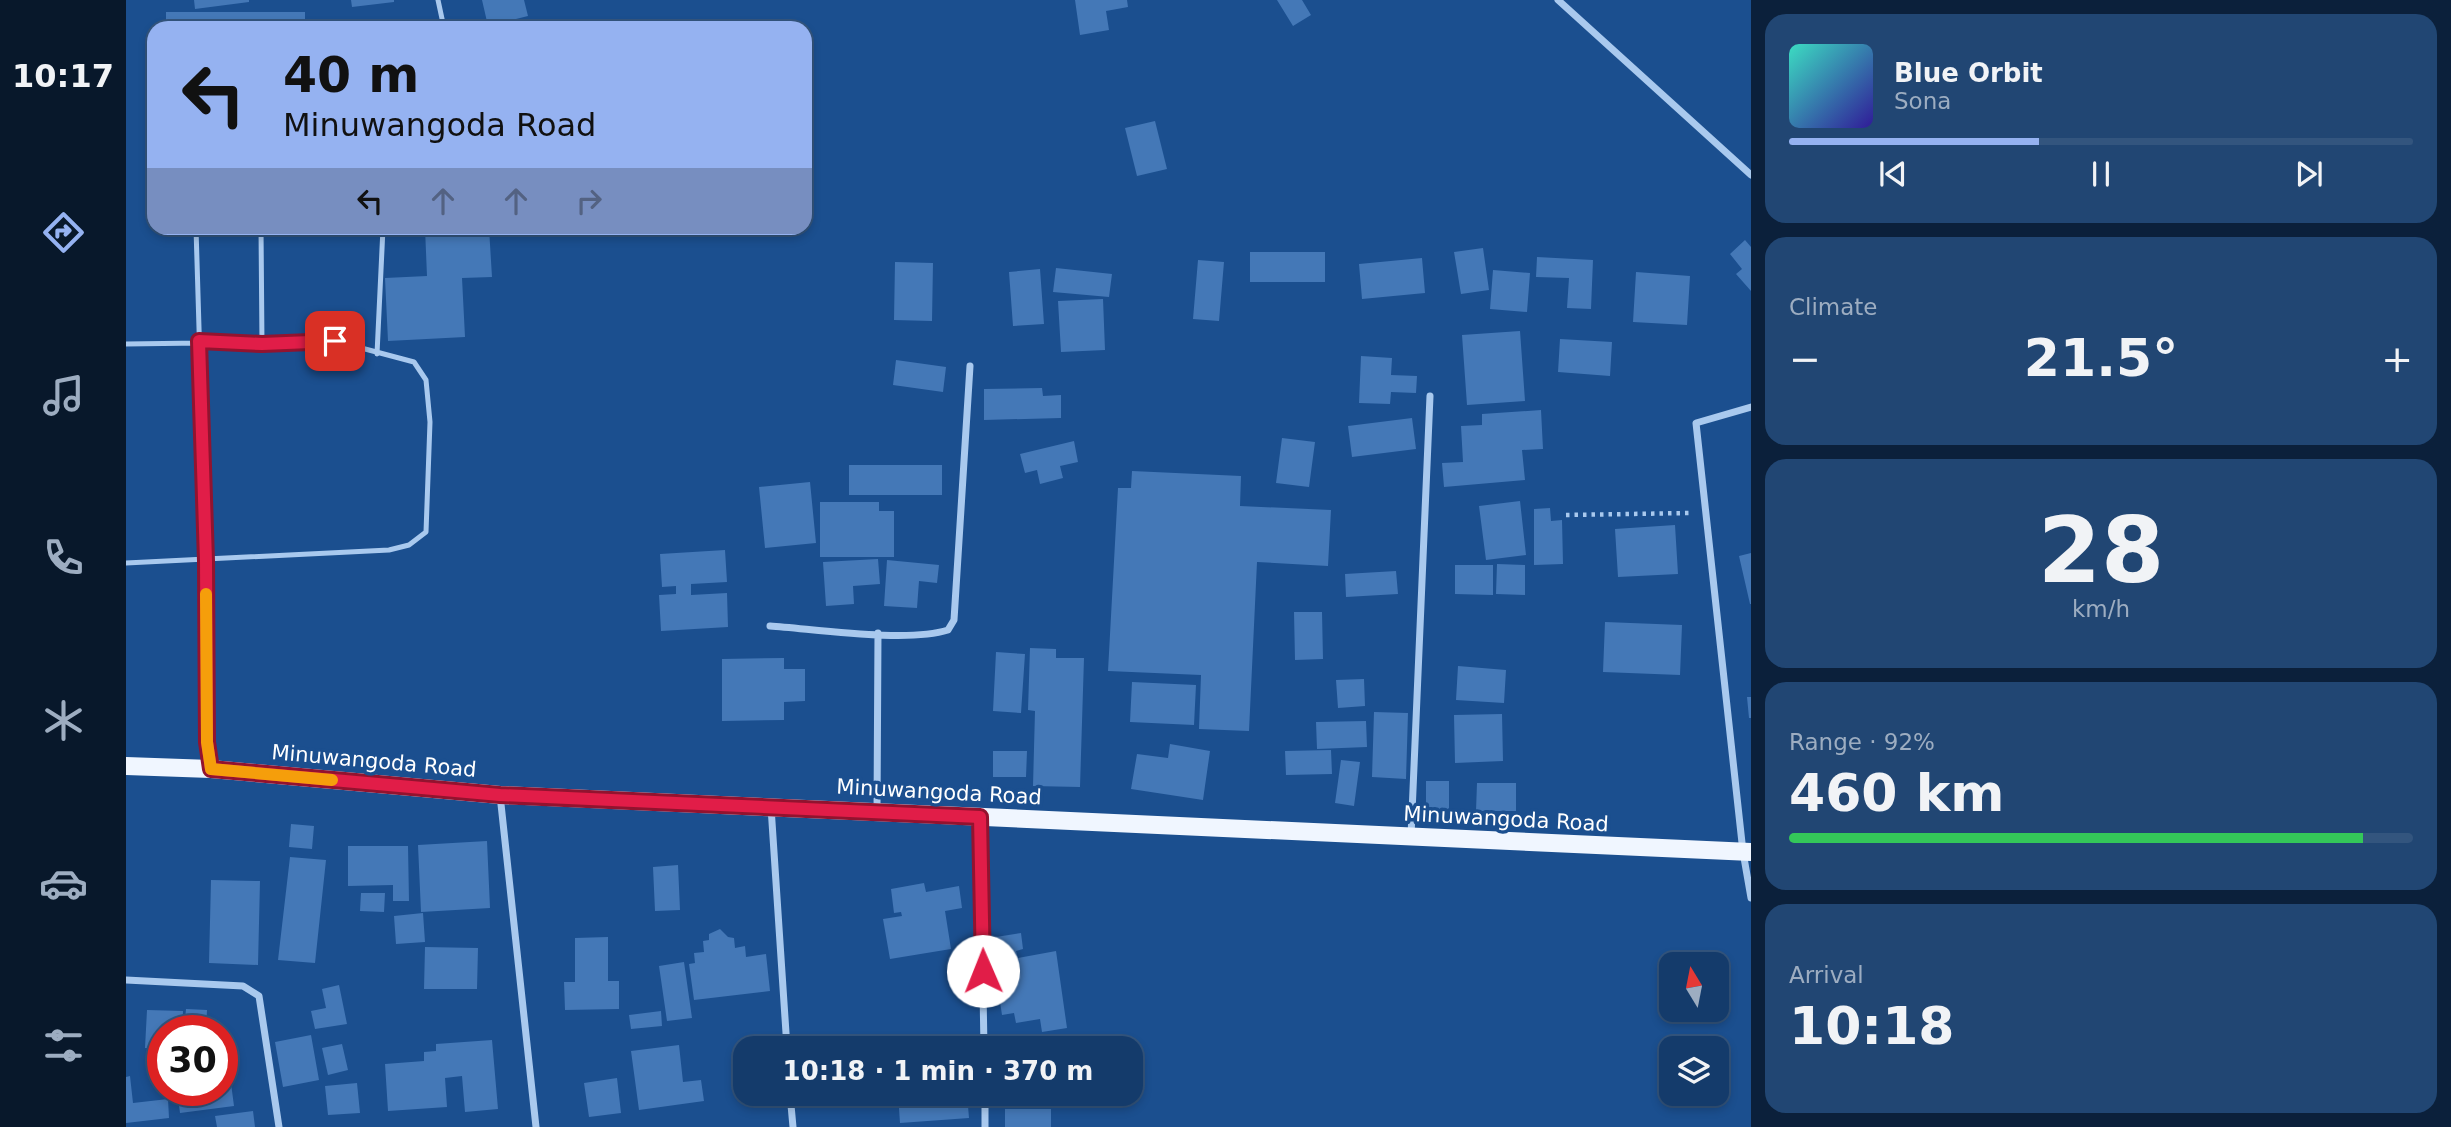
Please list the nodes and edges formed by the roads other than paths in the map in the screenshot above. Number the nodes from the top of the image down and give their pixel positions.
1 (438, 0) edge
2 (1558, 0) edge
3 (442, 21) edge
4 (1751, 175) edge
5 (196, 235) edge
6 (261, 235) edge
7 (383, 235) edge
8 (199, 341) junction
9 (126, 344) edge
10 (262, 344) junction
11 (377, 354) junction
12 (970, 366) dead end
13 (1430, 396) dead end
14 (1751, 407) edge
15 (206, 561) junction
16 (126, 563) edge
17 (770, 626) dead end
18 (878, 633) junction
19 (126, 766) edge
20 (211, 769) junction
21 (500, 795) junction
22 (771, 807) junction
23 (877, 812) junction
24 (980, 817) junction
25 (1410, 837) junction
26 (1747, 852) edge
27 (1751, 898) edge
28 (126, 980) edge
29 (786, 1036) edge
30 (984, 1036) edge
31 (791, 1106) edge
32 (985, 1106) edge
33 (279, 1127) edge
34 (536, 1127) edge
35 (793, 1127) edge
36 (985, 1127) edge

1 - 3 lane
2 - 4 street
5 - 8 lane
6 - 10 lane
7 - 11 lane
8 - 9 lane
8 - 10 lane
8 - 15 lane
10 - 11 lane
11 - 15 lane
12 - 18 street
13 - 25 street
14 - 26 street
15 - 16 lane
15 - 20 lane
17 - 18 street
18 - 23 street
19 - 20 main road, Minuwangoda Road
20 - 21 main road, Minuwangoda Road
21 - 22 main road, Minuwangoda Road
21 - 34 street
22 - 23 main road, Minuwangoda Road
22 - 29 street
23 - 24 main road, Minuwangoda Road
24 - 25 main road, Minuwangoda Road
24 - 30 street
25 - 26 main road, Minuwangoda Road
26 - 27 street
28 - 33 street
31 - 35 street
32 - 36 street

